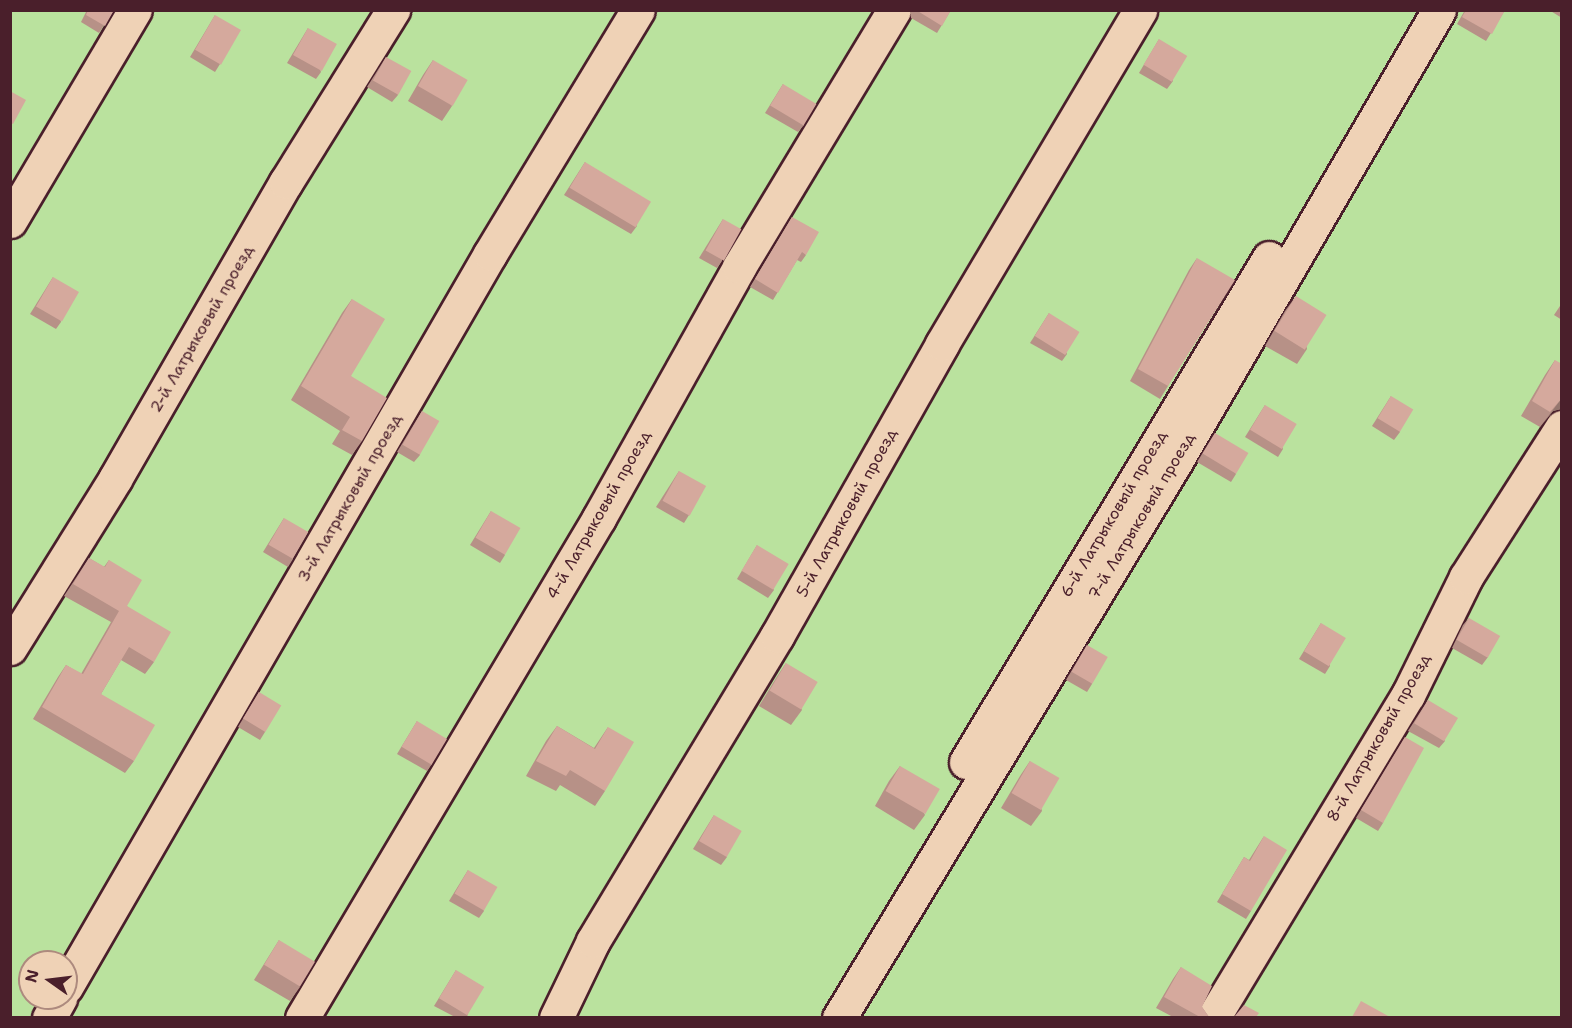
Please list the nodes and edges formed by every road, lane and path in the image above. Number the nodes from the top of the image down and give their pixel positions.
1 (135, 10) edge
2 (393, 10) edge
3 (638, 10) edge
4 (894, 10) edge
5 (1140, 10) edge
6 (1413, 10) edge
7 (1438, 10) edge
8 (10, 221) edge
9 (1562, 427) edge
10 (10, 648) edge
11 (78, 966) edge
12 (302, 1017) edge
13 (556, 1017) edge
14 (814, 1017) edge
15 (839, 1017) edge
16 (1213, 1017) edge

1 - 8 lane
2 - 10 lane, 2-й Латрыковый проезд
3 - 11 lane, 3-й Латрыковый проезд
4 - 12 lane, 4-й Латрыковый проезд
5 - 13 lane, 5-й Латрыковый проезд
6 - 14 lane, 6-й Латрыковый проезд
7 - 15 lane, 7-й Латрыковый проезд
9 - 16 lane, 8-й Латрыковый проезд

